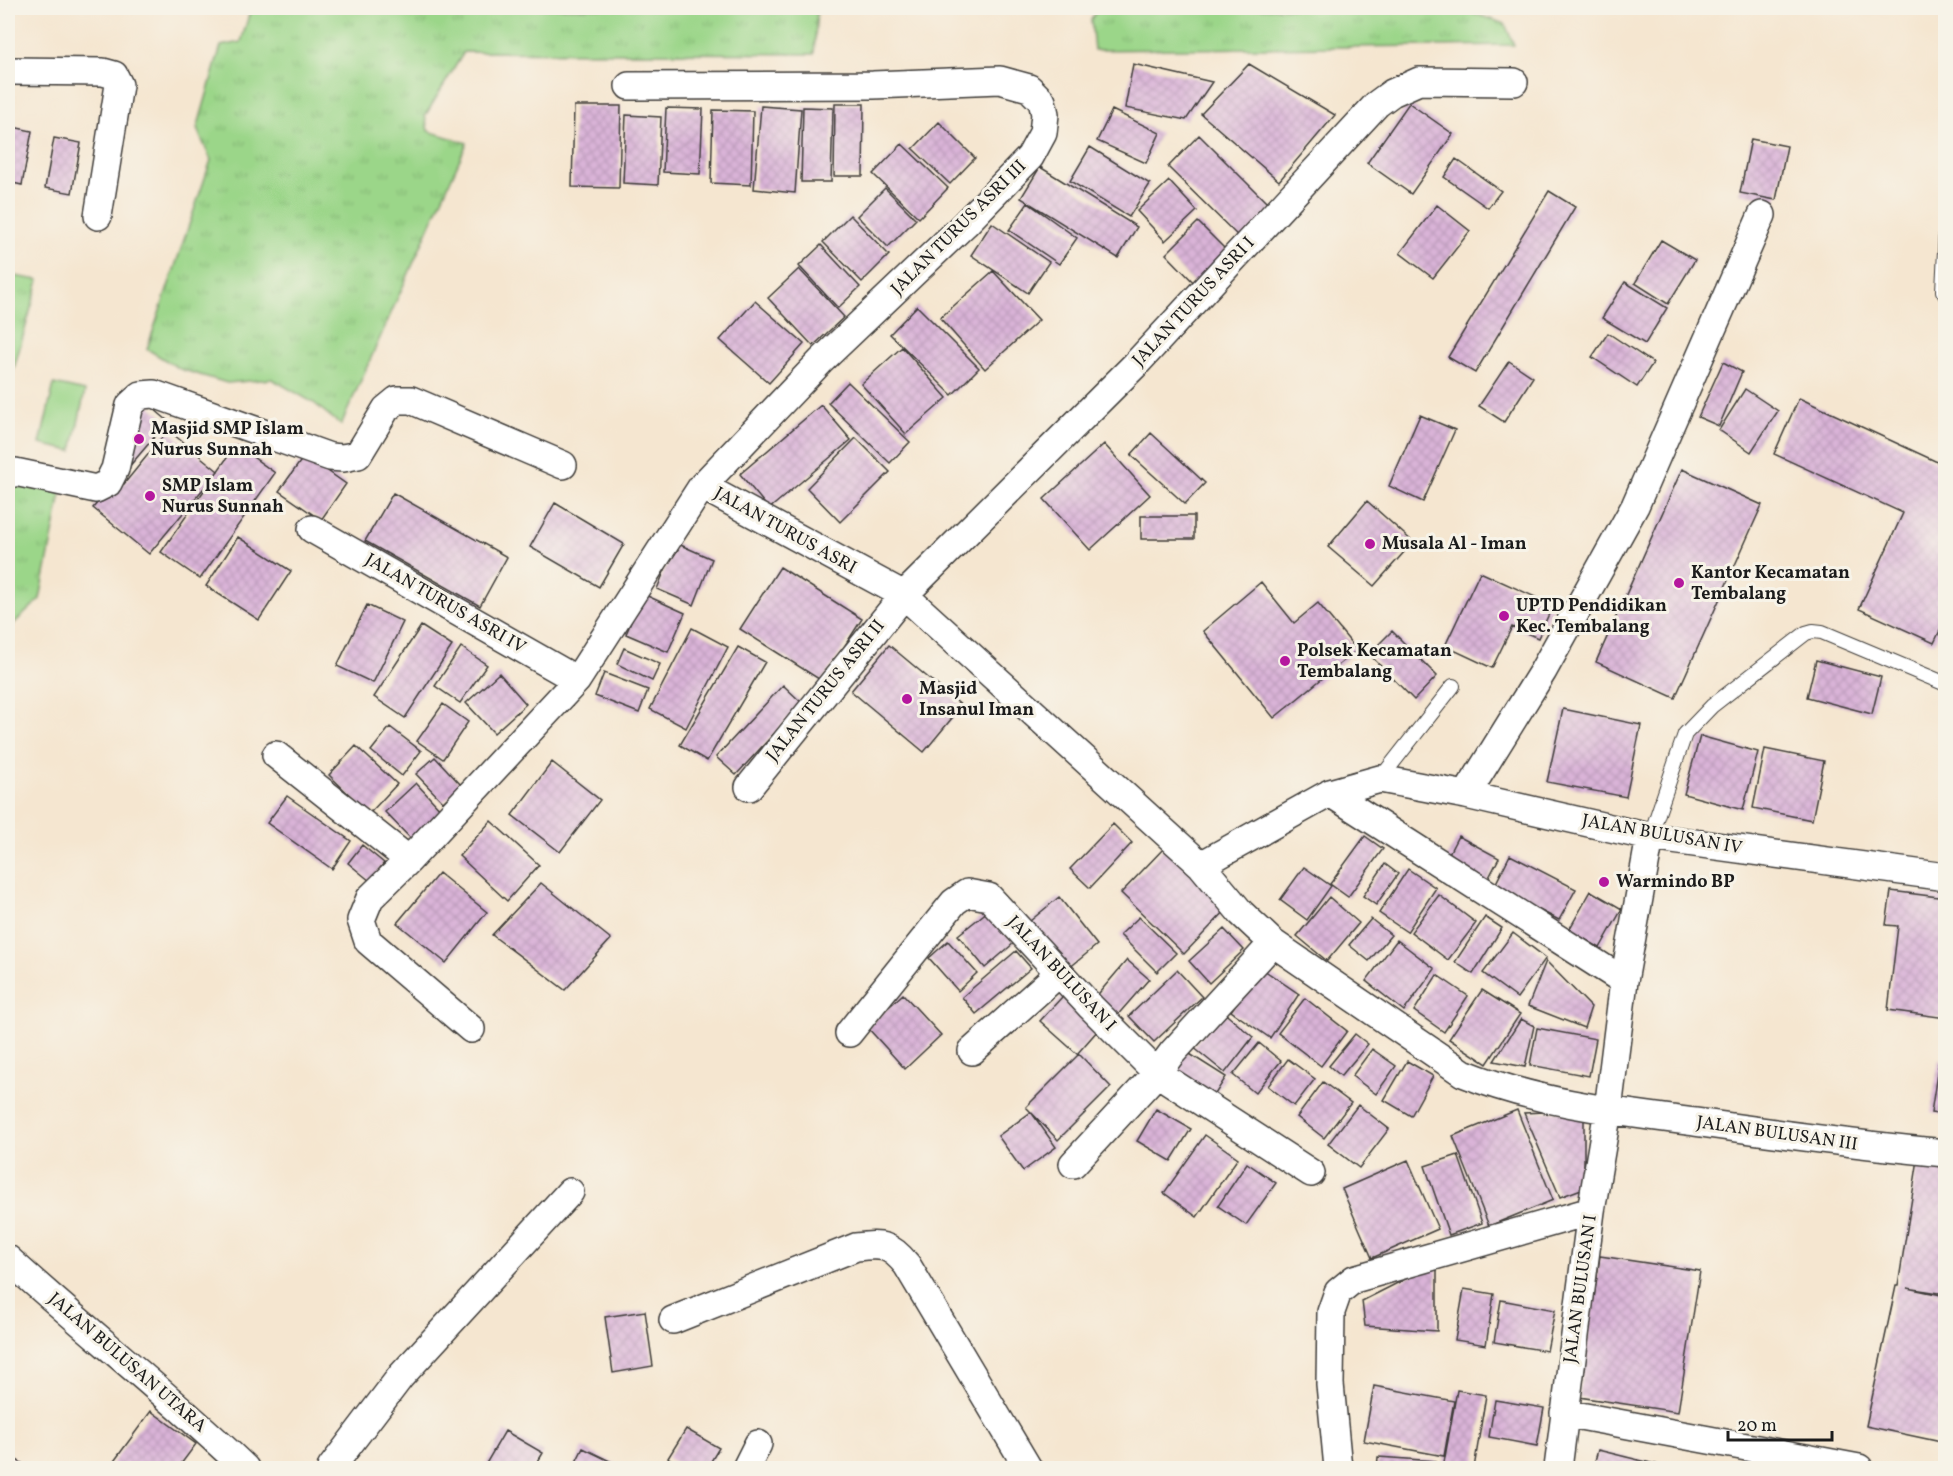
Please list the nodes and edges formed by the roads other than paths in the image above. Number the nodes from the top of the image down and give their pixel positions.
1 (8, 70) edge
2 (1514, 82) dead end
3 (629, 86) dead end
4 (1762, 215) dead end
5 (98, 216) dead end
6 (1946, 230) edge
7 (1946, 296) edge
8 (563, 465) dead end
9 (8, 475) edge
10 (702, 486) junction
11 (312, 529) dead end
12 (904, 595) junction
13 (578, 680) junction
14 (1946, 684) edge
15 (1453, 686) dead end
16 (276, 755) dead end
17 (1380, 779) junction
18 (749, 787) dead end
19 (1330, 793) junction
20 (1466, 795) junction
21 (1650, 837) junction
22 (409, 860) junction
23 (1201, 865) junction
24 (1946, 877) edge
25 (1273, 943) junction
26 (1059, 973) junction
27 (1623, 981) junction
28 (471, 1029) dead end
29 (849, 1033) dead end
30 (972, 1051) dead end
31 (1157, 1073) junction
32 (1608, 1110) junction
33 (1946, 1153) edge
34 (1073, 1164) dead end
35 (1311, 1173) dead end
36 (570, 1192) dead end
37 (1592, 1211) junction
38 (8, 1259) edge
39 (673, 1320) dead end
40 (1564, 1413) junction
41 (758, 1444) dead end
42 (245, 1468) edge
43 (331, 1468) edge
44 (746, 1468) edge
45 (1028, 1468) edge
46 (1338, 1468) edge
47 (1558, 1468) edge
48 (1859, 1468) edge

1 - 5 street
2 - 12 street, JALAN TURUS ASRI I
3 - 10 street, JALAN TURUS ASRI III
4 - 20 street
6 - 7 lane
8 - 9 street
10 - 12 street, JALAN TURUS ASRI
10 - 13 street, JALAN TURUS ASRI
11 - 13 street, JALAN TURUS ASRI IV
12 - 18 street, JALAN TURUS ASRI II
12 - 23 street, JALAN TURUS ASRI
13 - 22 street, JALAN TURUS ASRI
14 - 21 lane
15 - 17 lane
16 - 22 street
17 - 19 street
17 - 20 street, JALAN BULUSAN IV
19 - 23 street
19 - 27 street
20 - 21 street, JALAN BULUSAN IV
21 - 24 street, JALAN BULUSAN IV
21 - 27 street, JALAN BULUSAN I
22 - 28 street, JALAN TURUS ASRI
23 - 25 street
25 - 31 street
25 - 32 street
26 - 29 street, JALAN BULUSAN I
26 - 30 street
26 - 31 street, JALAN BULUSAN I
27 - 32 street, JALAN BULUSAN I
31 - 34 street
31 - 35 street, JALAN BULUSAN I
32 - 33 street, JALAN BULUSAN III
32 - 37 street, JALAN BULUSAN I
36 - 43 street
37 - 40 street, JALAN BULUSAN I
37 - 46 street
38 - 42 street, JALAN BULUSAN UTARA
39 - 45 street
40 - 47 street, JALAN BULUSAN I
40 - 48 street
41 - 44 street

